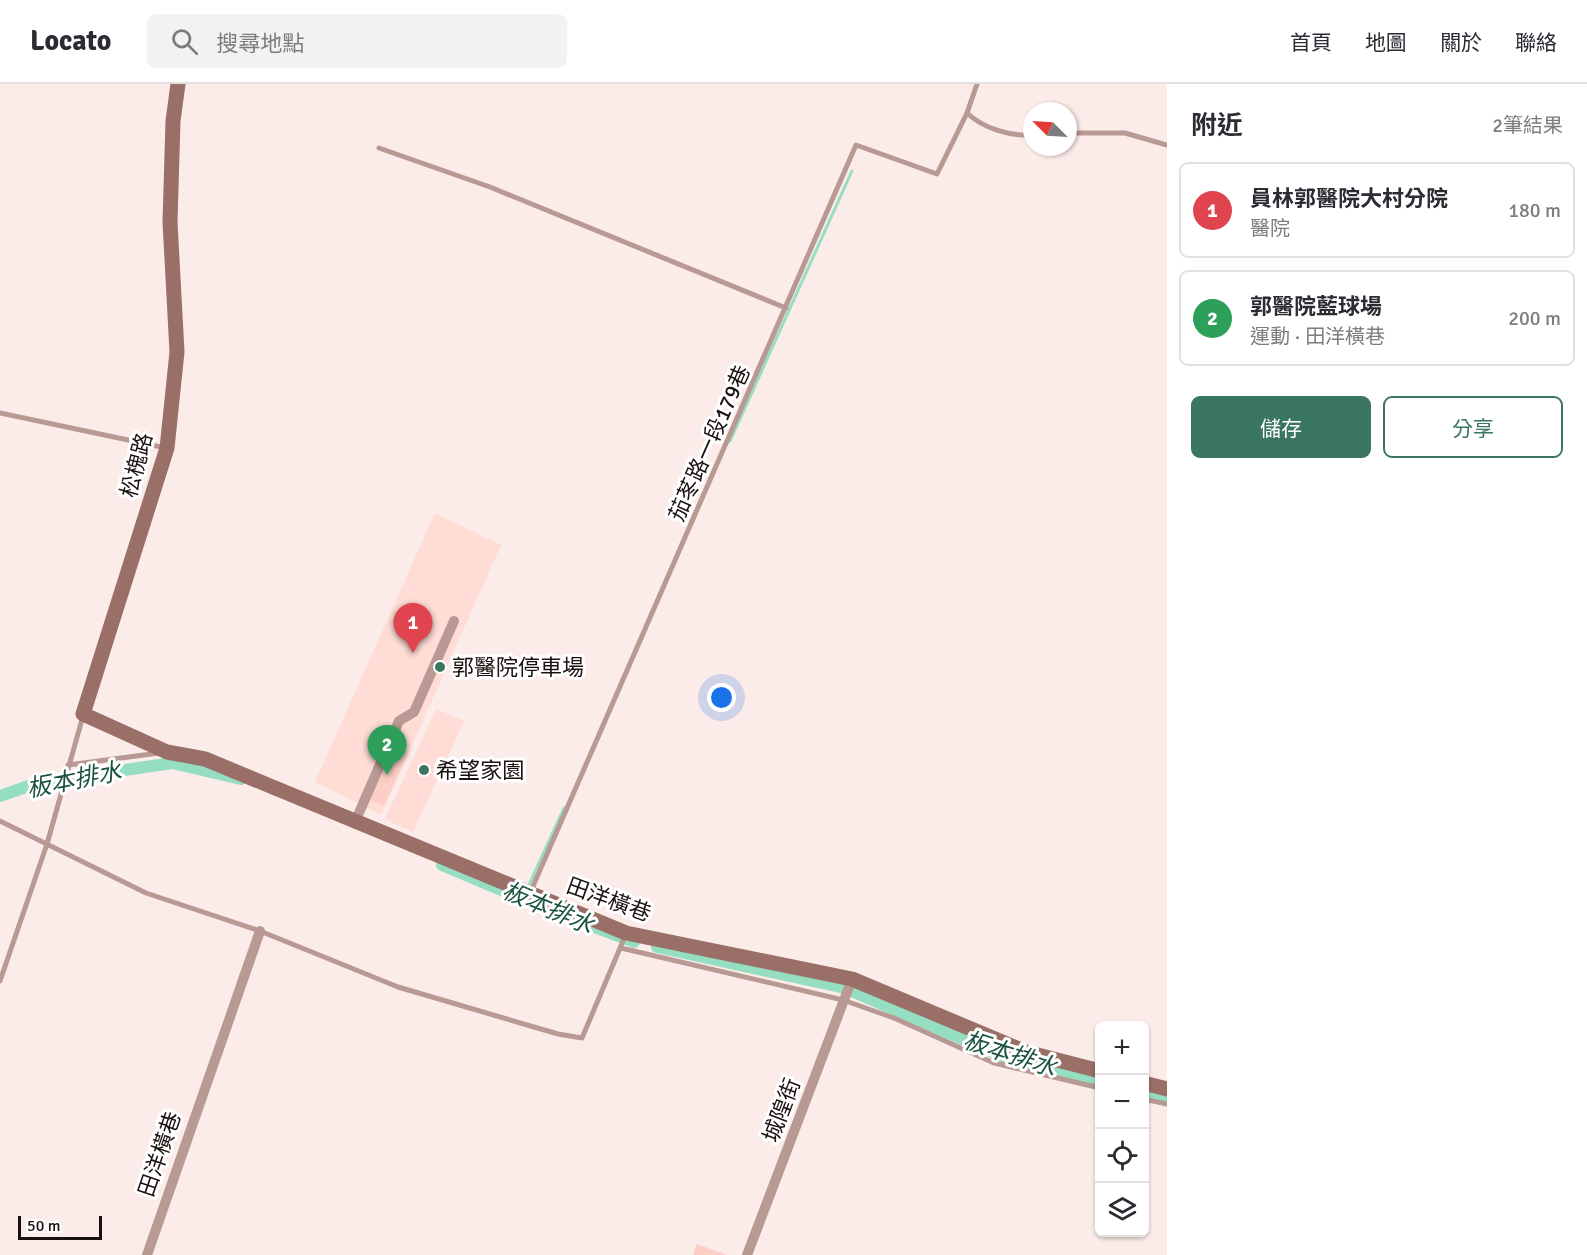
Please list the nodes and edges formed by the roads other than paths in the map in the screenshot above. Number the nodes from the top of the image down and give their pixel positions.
1 (178, 84) edge
2 (977, 84) edge
3 (967, 114) junction
4 (1077, 134) edge
5 (1023, 135) edge
6 (1167, 145) edge
7 (379, 148) dead end
8 (786, 308) junction
9 (0, 413) edge
10 (166, 448) junction
11 (454, 621) dead end
12 (83, 714) junction
13 (167, 752) junction
14 (68, 765) junction
15 (0, 821) edge
16 (355, 822) junction
17 (47, 844) junction
18 (530, 895) junction
19 (260, 931) junction
20 (623, 940) junction
21 (852, 979) junction
22 (0, 981) edge
23 (843, 1000) junction
24 (1095, 1070) edge
25 (1149, 1084) edge
26 (1095, 1087) edge
27 (1167, 1089) edge
28 (1149, 1100) edge
29 (1167, 1104) edge
30 (147, 1255) edge
31 (747, 1255) edge

1 - 10 street, 松槐路
2 - 3 lane, 茄苳路一段179巷
3 - 5 lane
3 - 8 lane, 茄苳路一段179巷
4 - 6 lane
7 - 8 lane
8 - 18 lane, 茄苳路一段179巷
9 - 10 lane
10 - 12 street, 松槐路
11 - 16 street
12 - 13 street, 田洋橫巷
12 - 14 lane, 松槐路
13 - 14 lane
13 - 16 street, 田洋橫巷
14 - 17 lane, 松槐路
15 - 17 lane
16 - 18 street, 田洋橫巷
17 - 19 lane
17 - 22 lane, 松槐路
18 - 20 street, 田洋橫巷
19 - 20 lane
19 - 30 street, 田洋橫巷
20 - 21 street, 田洋橫巷
20 - 23 lane
21 - 23 street, 城隍街
21 - 24 street, 田洋橫巷
23 - 26 lane
23 - 31 street, 城隍街
25 - 27 street
28 - 29 lane

